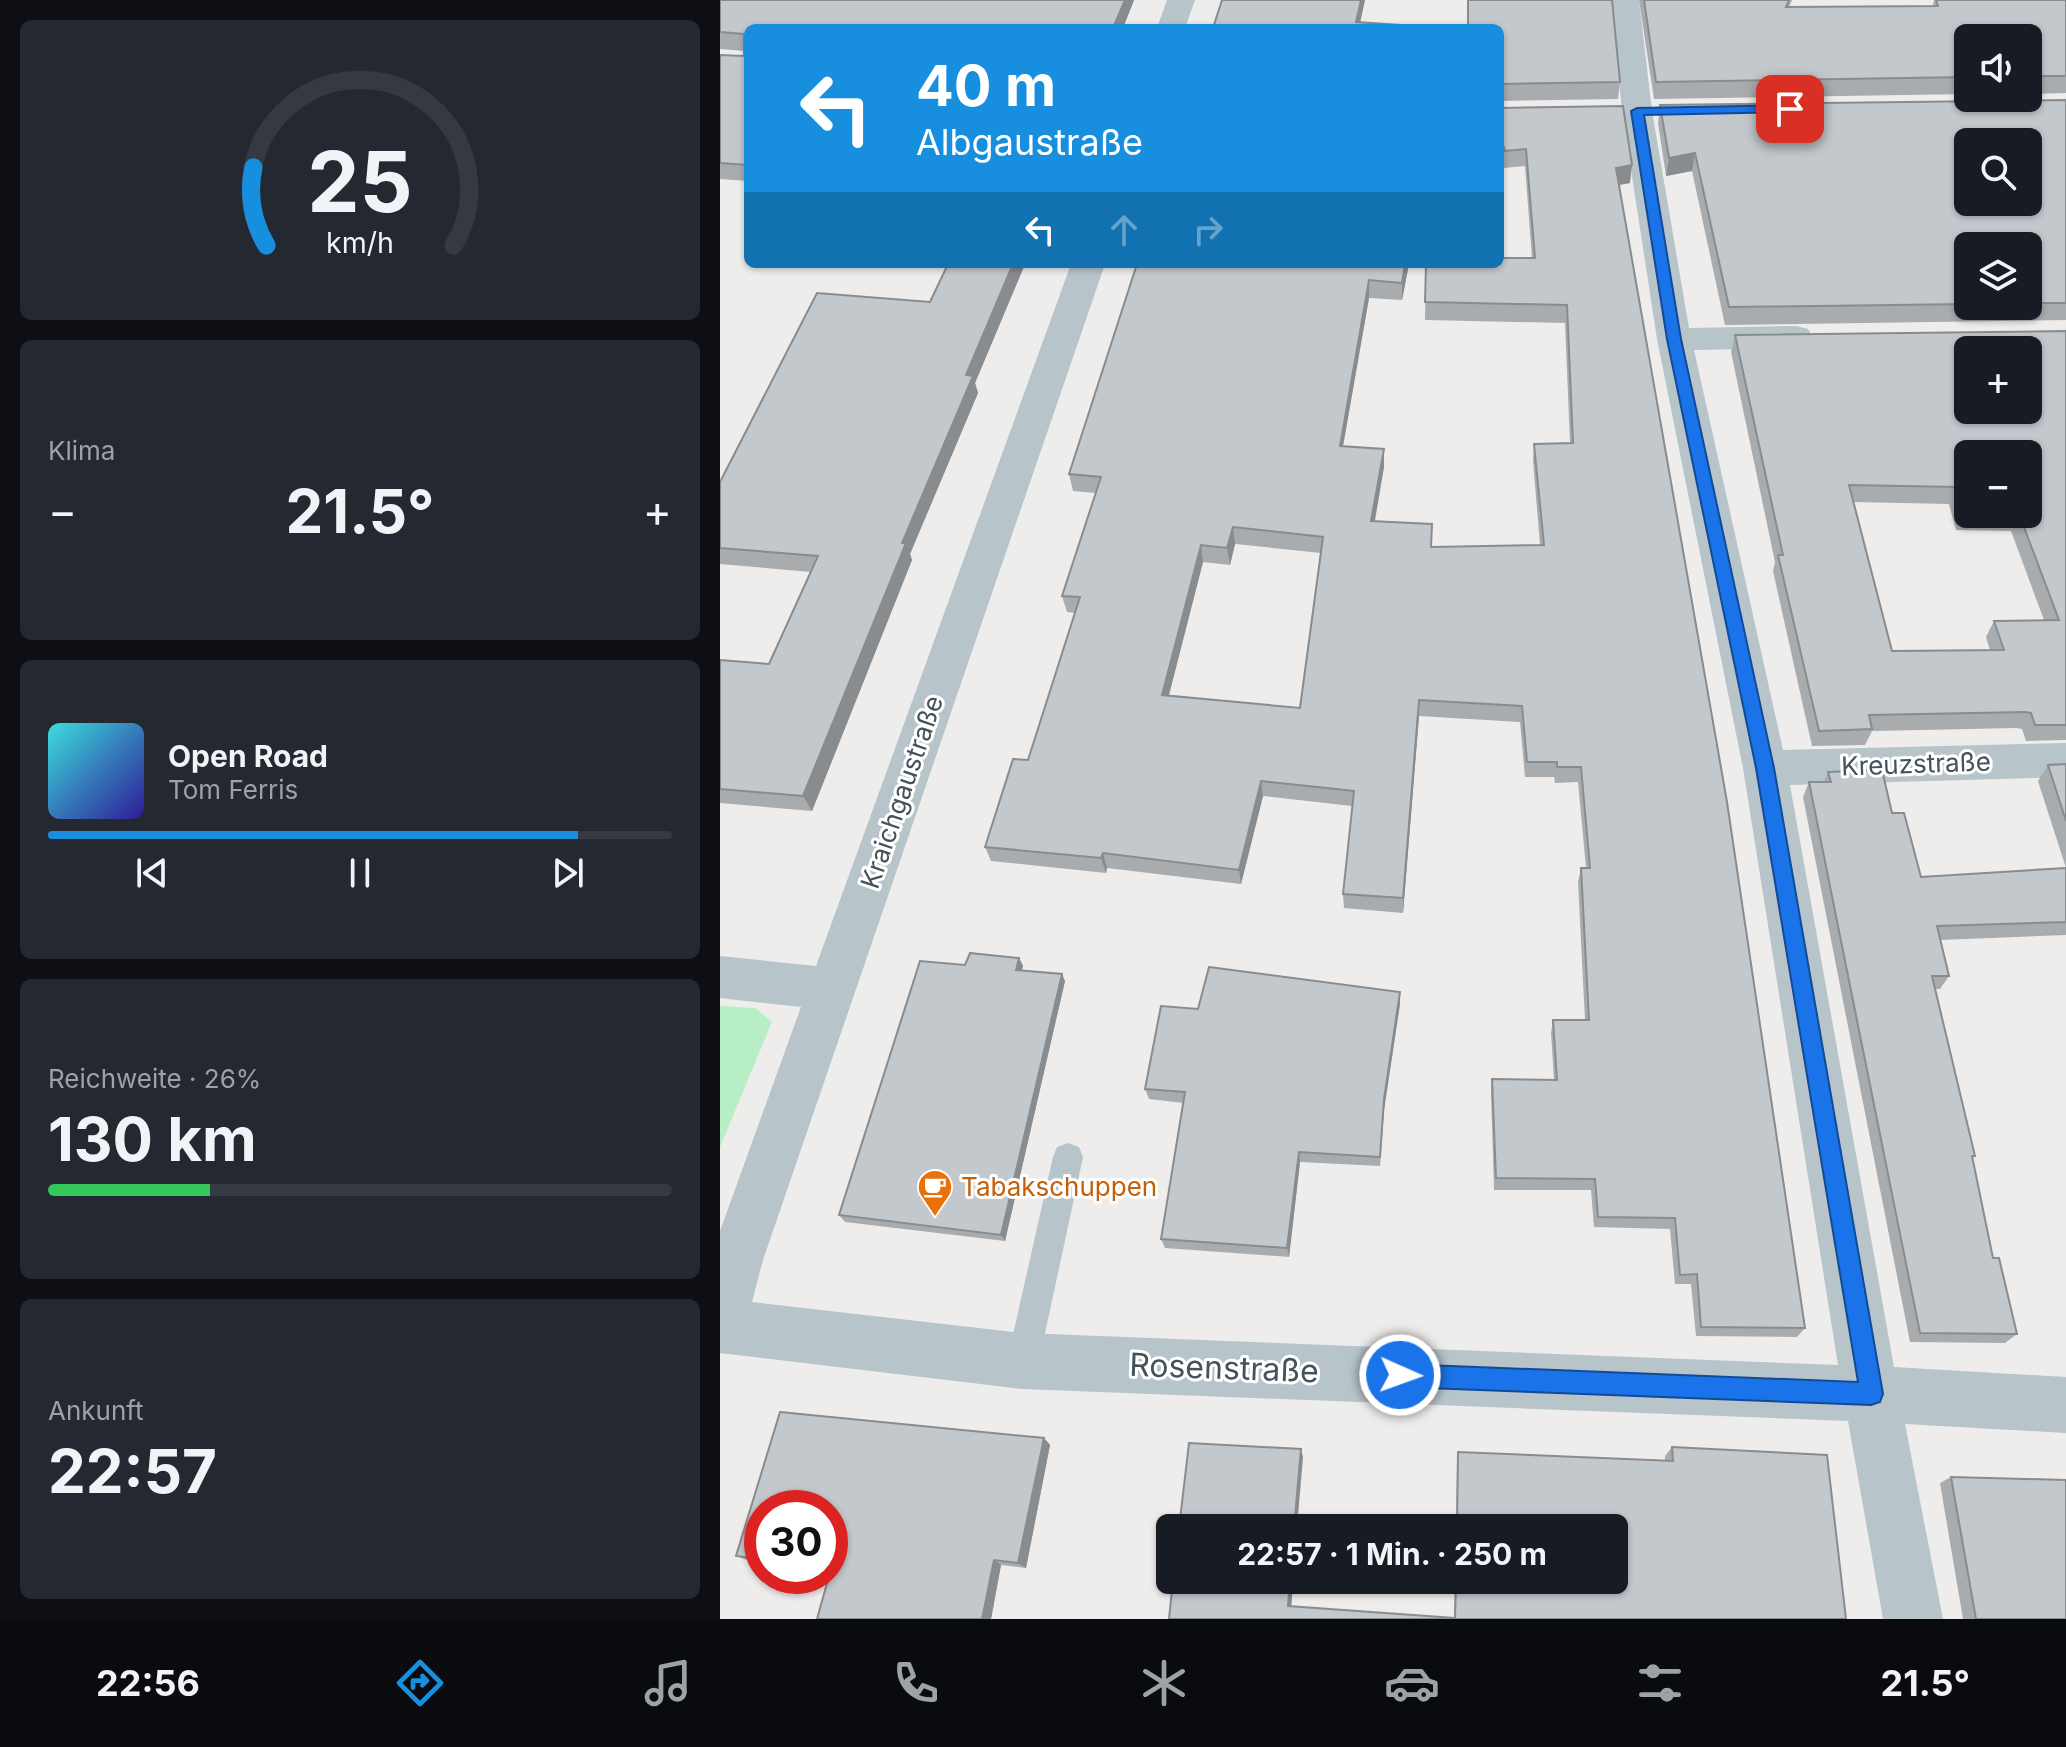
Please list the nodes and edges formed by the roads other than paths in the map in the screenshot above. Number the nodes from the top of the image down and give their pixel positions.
1 (1181, 0) edge
2 (1625, 0) edge
3 (1172, 24) edge
4 (1087, 268) edge
5 (1831, 337) edge
6 (1674, 339) junction
7 (2066, 760) edge
8 (1765, 768) junction
9 (720, 977) edge
10 (833, 989) junction
11 (1068, 1157) dead end
12 (720, 1323) edge
13 (1023, 1361) junction
14 (1871, 1394) junction
15 (2066, 1405) edge
16 (1913, 1619) edge

1 - 3 street
2 - 6 street
4 - 10 street, Kraichgaustraße
5 - 6 street
6 - 8 street
7 - 8 street, Kreuzstraße
8 - 14 street
9 - 10 street
10 - 12 street, Kraichgaustraße
11 - 13 lane
12 - 13 street, Rosenstraße
13 - 14 street, Rosenstraße
14 - 15 street, Rosenstraße
14 - 16 street

